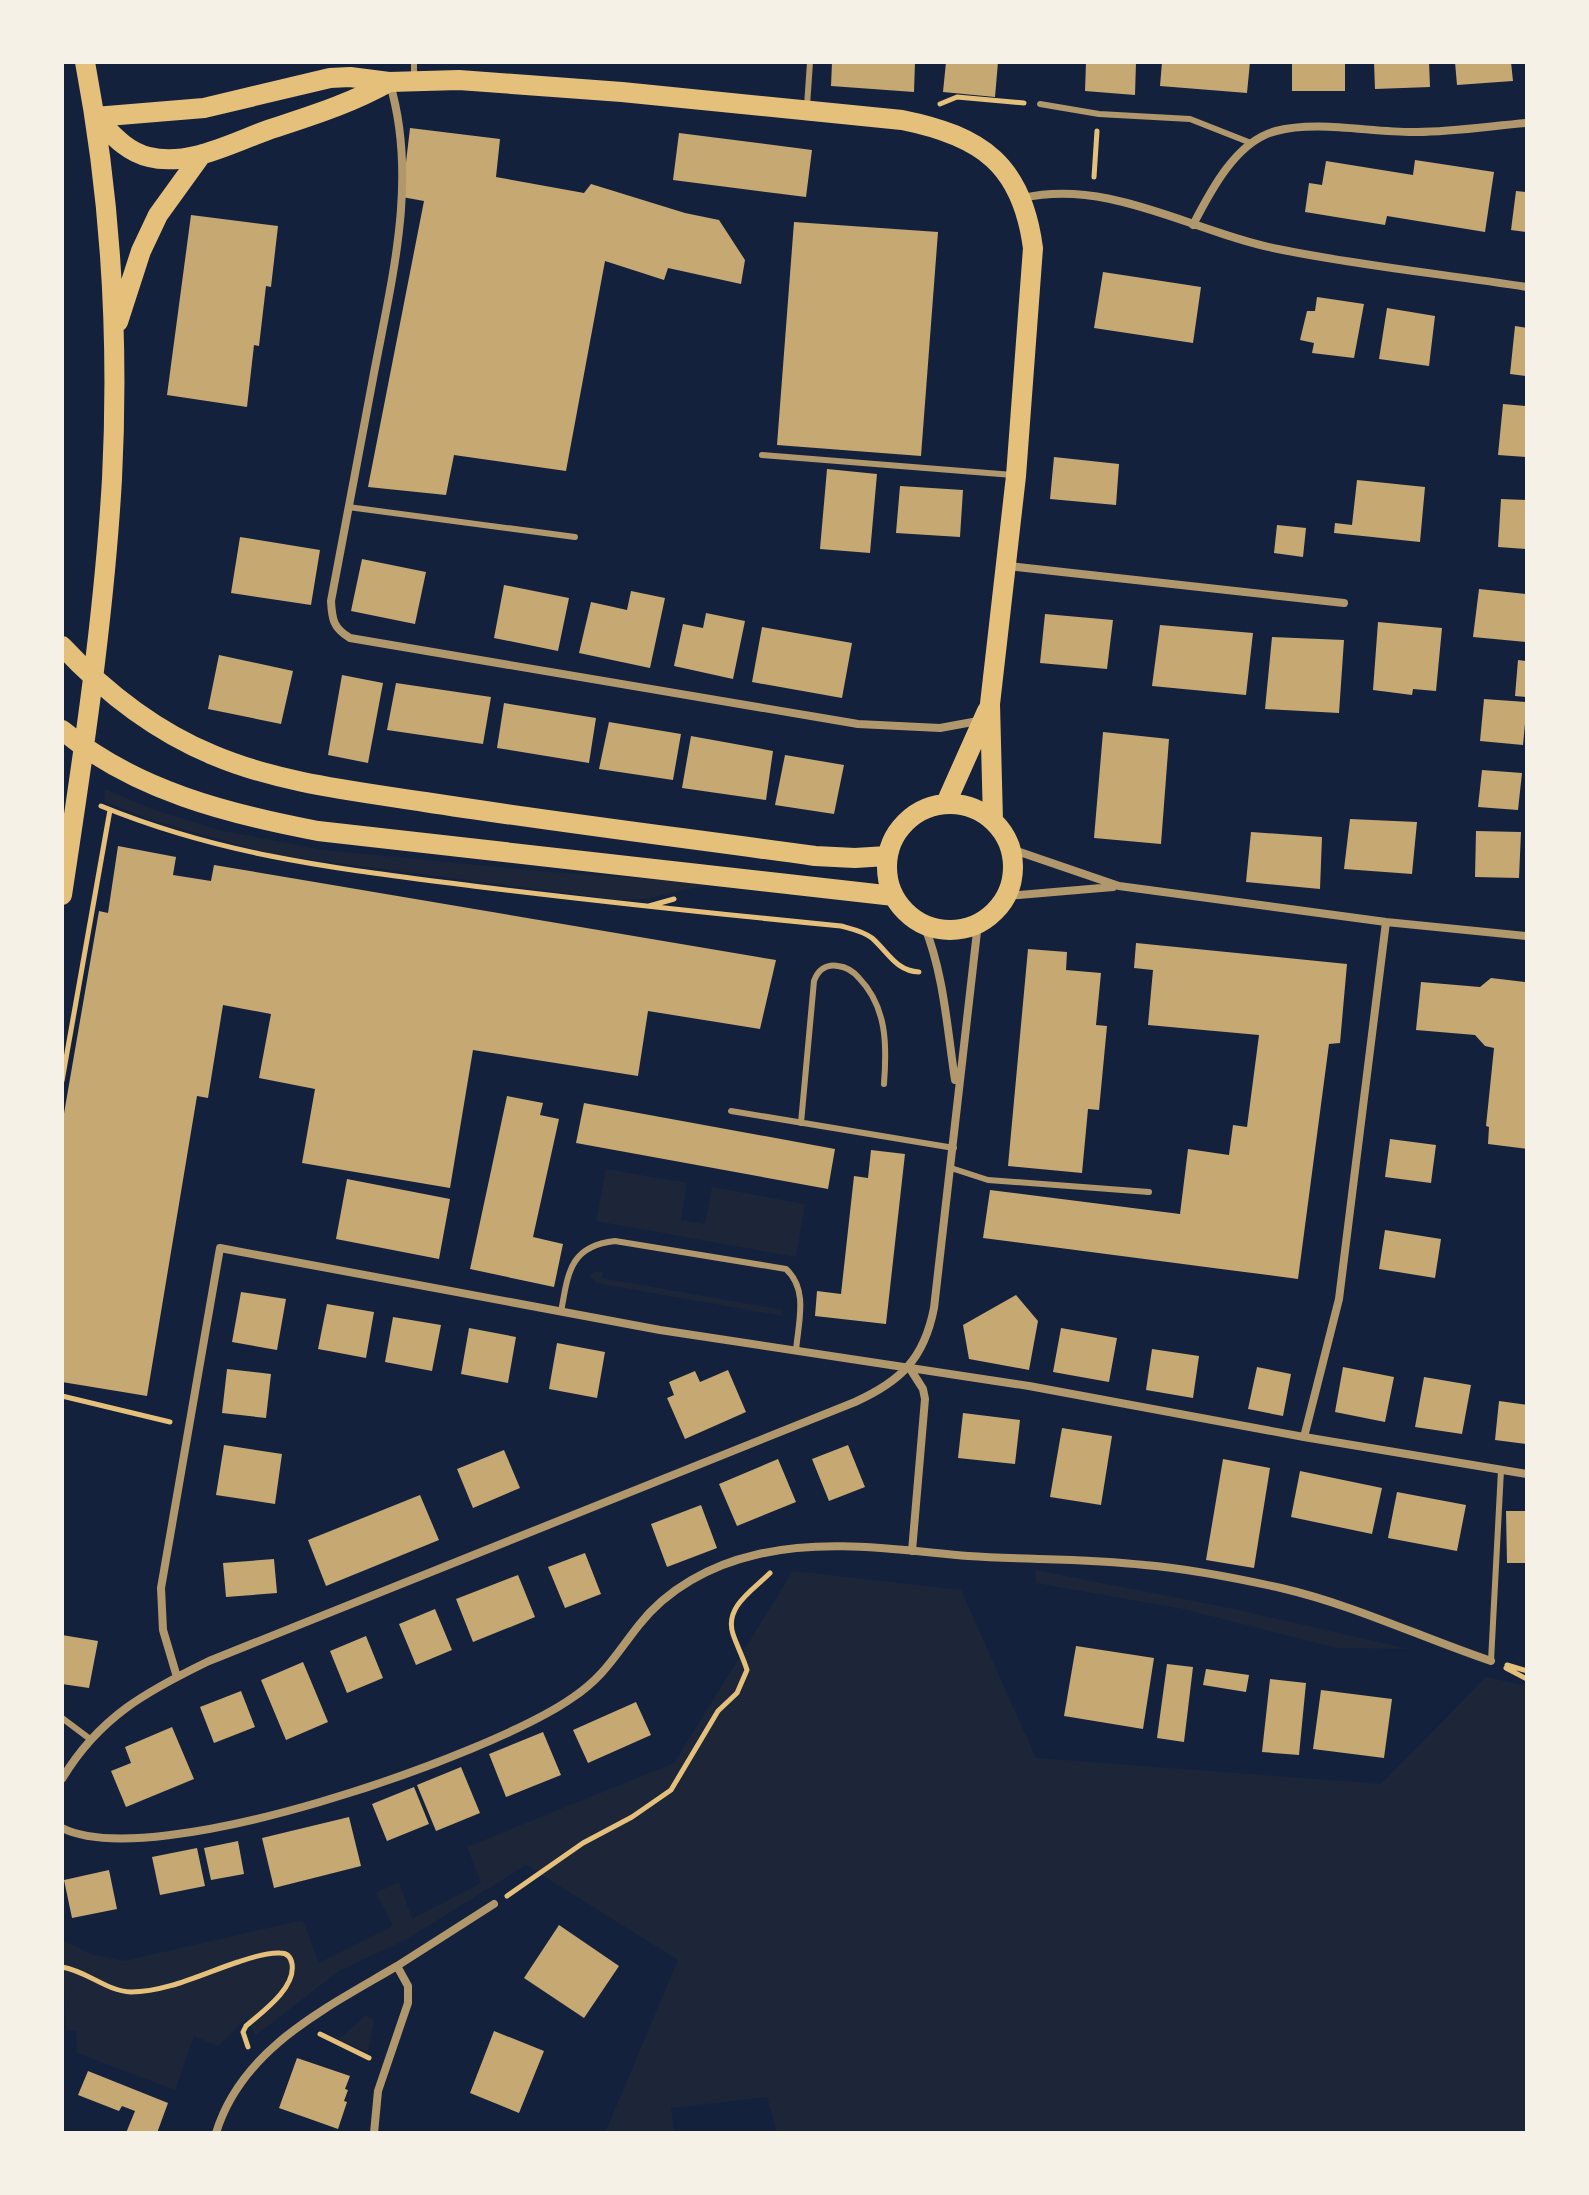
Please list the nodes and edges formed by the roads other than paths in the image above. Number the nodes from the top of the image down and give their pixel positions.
1 (85, 62) edge
2 (810, 62) edge
3 (414, 71) edge
4 (389, 82) junction
5 (1040, 104) road end
6 (807, 110) junction
7 (95, 117) junction
8 (1527, 123) edge
9 (1252, 144) junction
10 (202, 154) junction
11 (1022, 199) junction
12 (1193, 225) junction
13 (1527, 287) edge
14 (113, 337) junction
15 (762, 455) dead end
16 (1016, 476) junction
17 (348, 507) junction
18 (575, 537) dead end
19 (1008, 566) junction
20 (1344, 603) dead end
21 (62, 646) edge
22 (987, 712) junction
23 (62, 730) edge
24 (946, 803) junction
25 (993, 821) junction
26 (1011, 849) junction
27 (887, 856) junction
28 (1119, 886) junction
29 (62, 895) edge
30 (894, 896) junction
31 (1006, 896) junction
32 (1386, 922) junction
33 (978, 923) junction
34 (924, 925) junction
35 (1527, 936) edge
36 (884, 1084) dead end
37 (957, 1092) junction
38 (731, 1111) dead end
39 (801, 1123) junction
40 (954, 1148) junction
41 (951, 1168) junction
42 (1149, 1192) dead end
43 (561, 1312) junction
44 (796, 1351) junction
45 (909, 1367) junction
46 (1304, 1437) junction
47 (1501, 1470) junction
48 (1527, 1474) edge
49 (912, 1551) junction
50 (1491, 1661) joint
51 (177, 1677) junction
52 (62, 1718) edge
53 (90, 1739) junction
54 (62, 1779) edge
55 (62, 1828) edge
56 (494, 1904) road end
57 (397, 1966) junction
58 (216, 2133) edge
59 (374, 2133) edge

1 - 7 main road
2 - 6 lane
3 - 4 main road
3 - 6 main road
4 - 7 main road
4 - 10 main road
4 - 17 street
5 - 9 lane
6 - 11 main road
7 - 10 main road
7 - 14 main road
8 - 9 street
9 - 12 street
10 - 14 main road
11 - 12 street
11 - 16 main road
12 - 13 street
14 - 29 main road
15 - 16 lane
16 - 19 main road
17 - 18 lane
17 - 22 street
19 - 20 street
19 - 22 main road
21 - 27 main road
22 - 24 main road
22 - 25 main road
23 - 30 main road
24 - 25 main road
24 - 27 main road
25 - 26 main road
26 - 28 street
26 - 31 main road
27 - 30 main road
28 - 31 street
28 - 32 street
30 - 34 main road
31 - 33 main road
32 - 35 street
32 - 46 street
33 - 34 main road
33 - 37 street
34 - 37 street
36 - 39 lane
37 - 40 street
38 - 39 lane
39 - 40 lane
40 - 41 street
41 - 42 lane
41 - 45 street
43 - 44 street
43 - 44 lane
43 - 51 street
44 - 45 street
45 - 46 street
45 - 49 street
45 - 51 street
46 - 47 street
47 - 48 street
47 - 50 lane
49 - 50 street
49 - 55 street
51 - 53 street
52 - 53 lane
53 - 54 street
56 - 57 street
57 - 58 street
57 - 59 street

